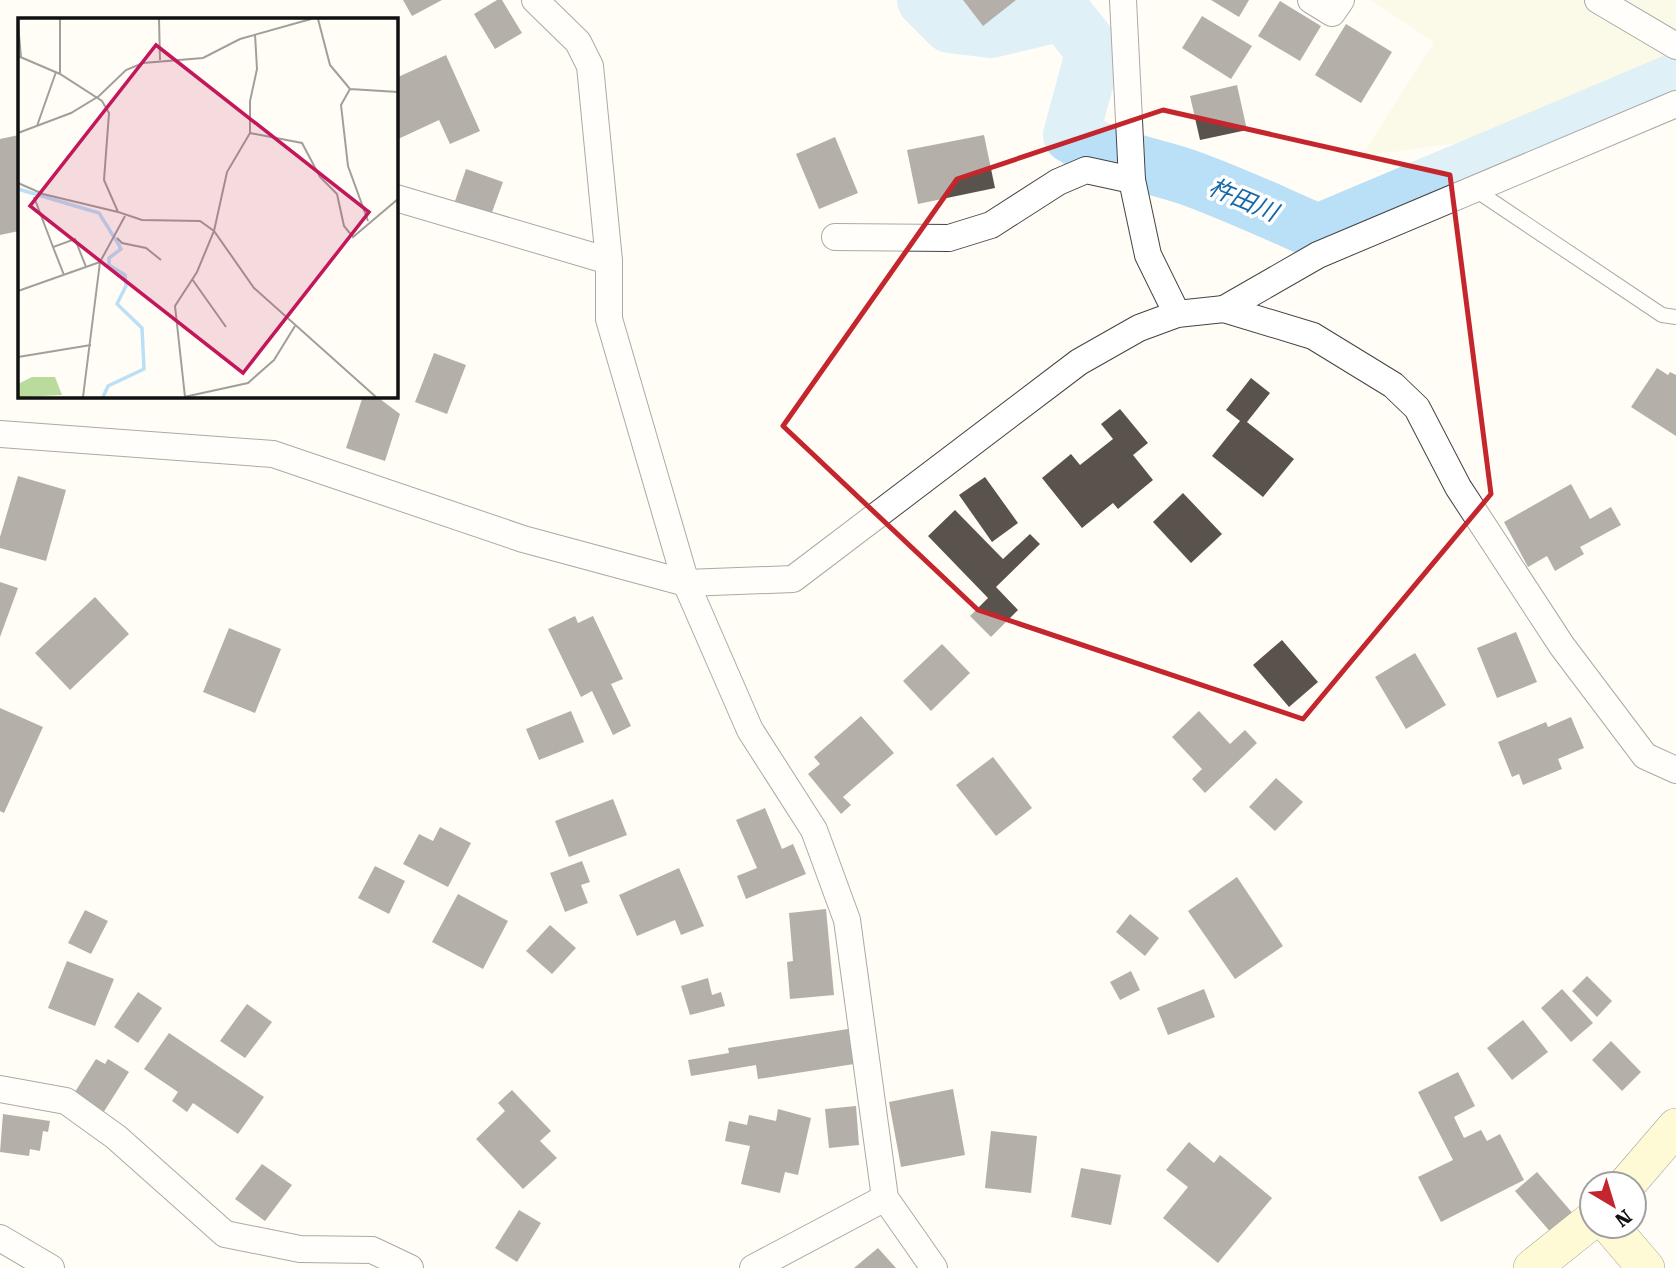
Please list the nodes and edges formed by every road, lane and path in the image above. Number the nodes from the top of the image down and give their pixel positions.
1 (535, 0) edge
2 (1123, 0) edge
3 (1311, 0) edge
4 (1341, 0) edge
5 (1598, 0) edge
6 (1676, 46) edge
7 (1676, 104) edge
8 (1132, 180) junction
9 (1474, 189) junction
10 (397, 198) edge
11 (835, 237) dead end
12 (609, 261) junction
13 (1224, 309) junction
14 (1177, 314) junction
15 (1676, 317) edge
16 (0, 434) edge
17 (686, 583) junction
18 (1676, 770) edge
19 (0, 1089) edge
20 (1676, 1127) edge
21 (1639, 1170) edge
22 (885, 1198) junction
23 (1578, 1231) edge
24 (0, 1238) edge
25 (1621, 1240) edge
26 (51, 1268) edge
27 (410, 1268) edge
28 (753, 1268) edge
29 (934, 1268) edge
30 (1532, 1268) edge
31 (1646, 1268) edge

1 - 12 street
2 - 8 street
3 - 4 street
5 - 6 street
7 - 9 street
8 - 11 street
8 - 14 street
9 - 13 street
9 - 15 lane
10 - 12 street
12 - 17 street
13 - 14 street
13 - 18 street
14 - 17 street
16 - 17 street
17 - 22 street
19 - 27 street
20 - 21 street
22 - 28 street
22 - 29 street
23 - 30 street
24 - 26 street
25 - 31 street

